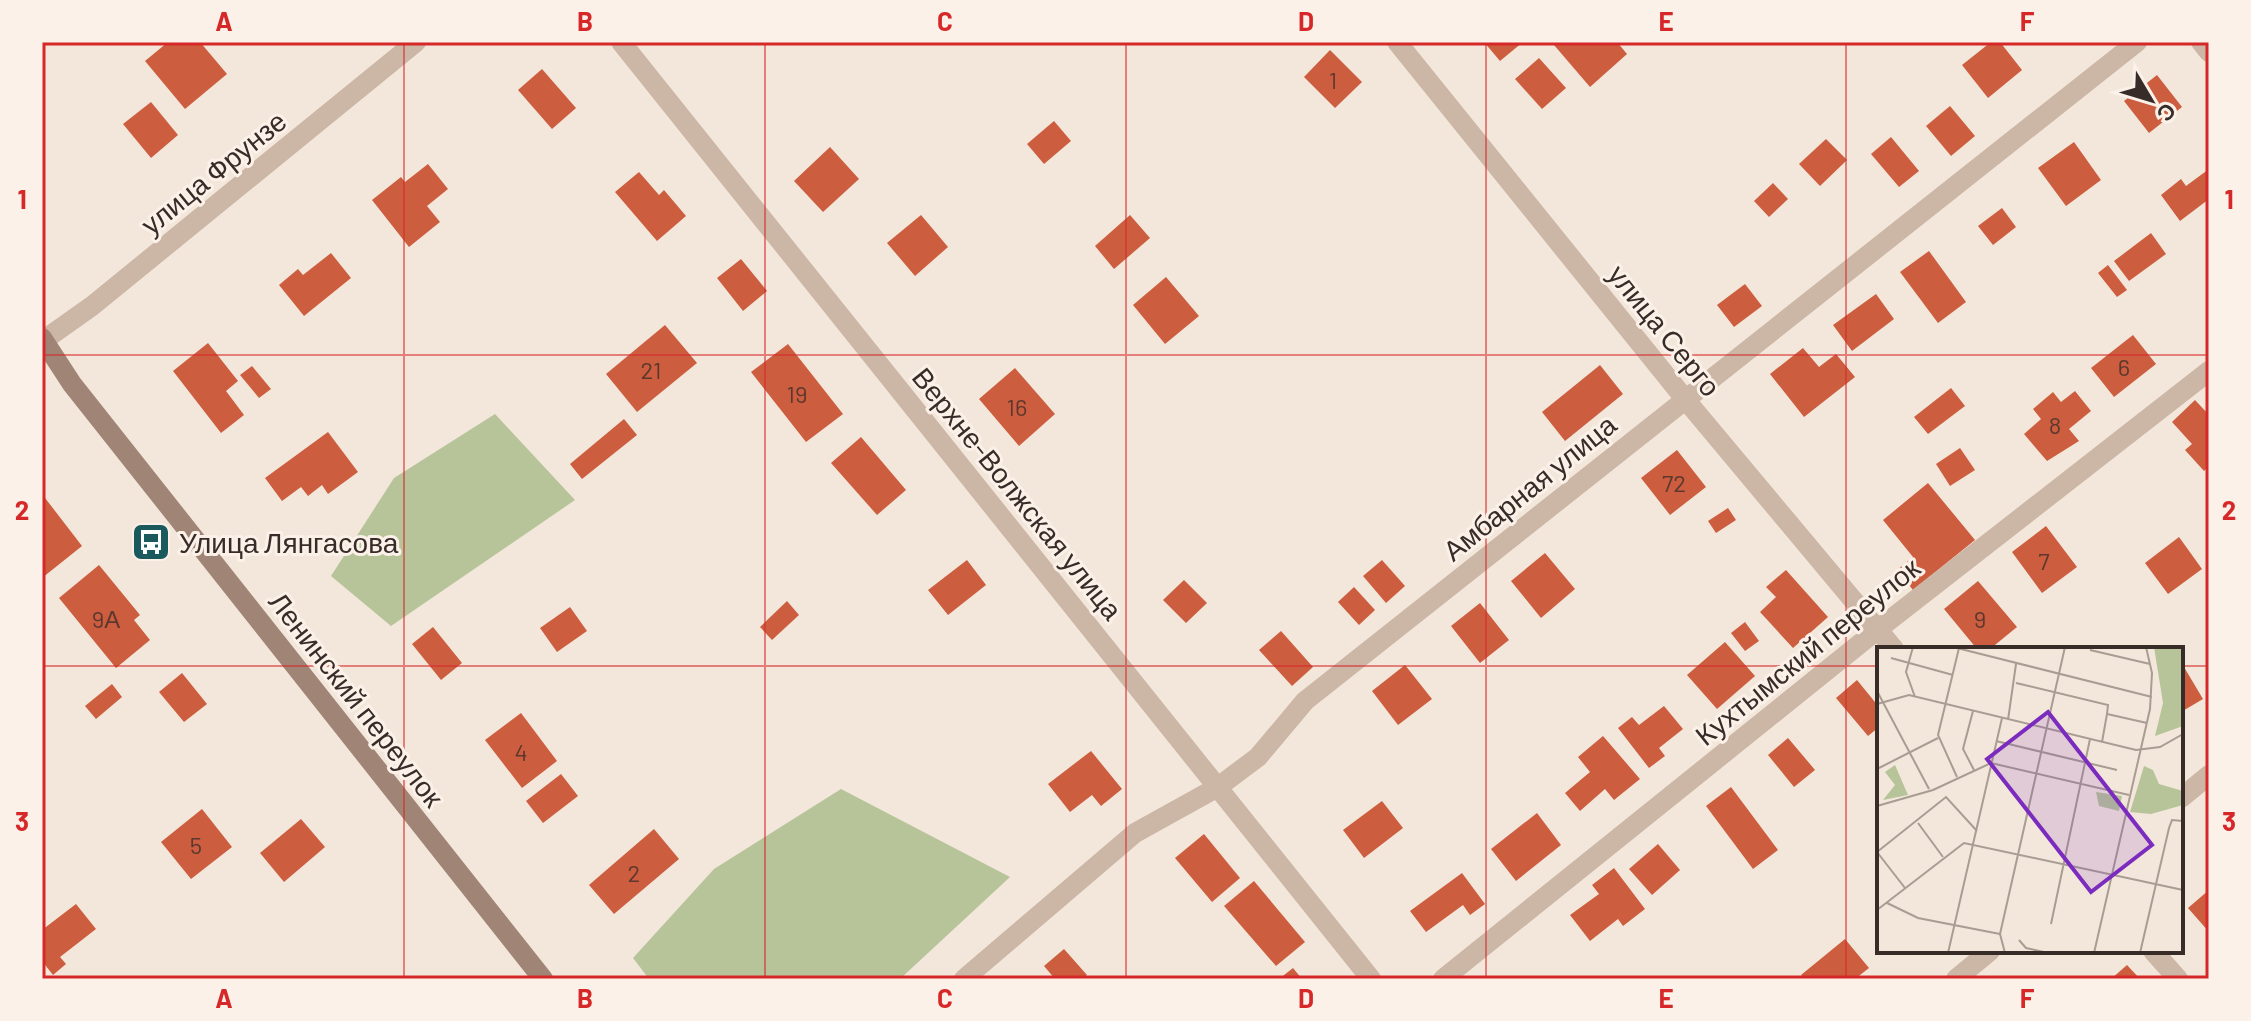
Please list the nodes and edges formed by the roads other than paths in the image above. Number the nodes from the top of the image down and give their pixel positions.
1 (416, 42) edge
2 (621, 42) edge
3 (1397, 42) edge
4 (2137, 42) edge
5 (2201, 42) edge
6 (2209, 52) edge
7 (43, 340) edge
8 (2209, 371) edge
9 (1685, 399) junction
10 (1877, 630) junction
11 (1892, 647) edge
12 (2209, 775) edge
13 (1218, 787) junction
14 (2183, 796) edge
15 (1988, 953) edge
16 (2155, 953) edge
17 (543, 979) edge
18 (964, 979) edge
19 (1371, 979) edge
20 (1443, 979) edge
21 (1956, 979) edge
22 (2178, 979) edge

1 - 7 street, улица Фрунзе
2 - 13 street, Верхне-Волжская улица
3 - 9 street, улица Серго
4 - 9 street, Амбарная улица
5 - 6 street
7 - 17 main road, Ленинский переулок
8 - 10 street, Кухтымский переулок
9 - 10 street, улица Серго
9 - 13 street, Амбарная улица
10 - 11 street, улица Серго
10 - 20 street, Кухтымский переулок
12 - 14 street
13 - 18 street, Амбарная улица
13 - 19 street, Верхне-Волжская улица
15 - 21 street
16 - 22 street

